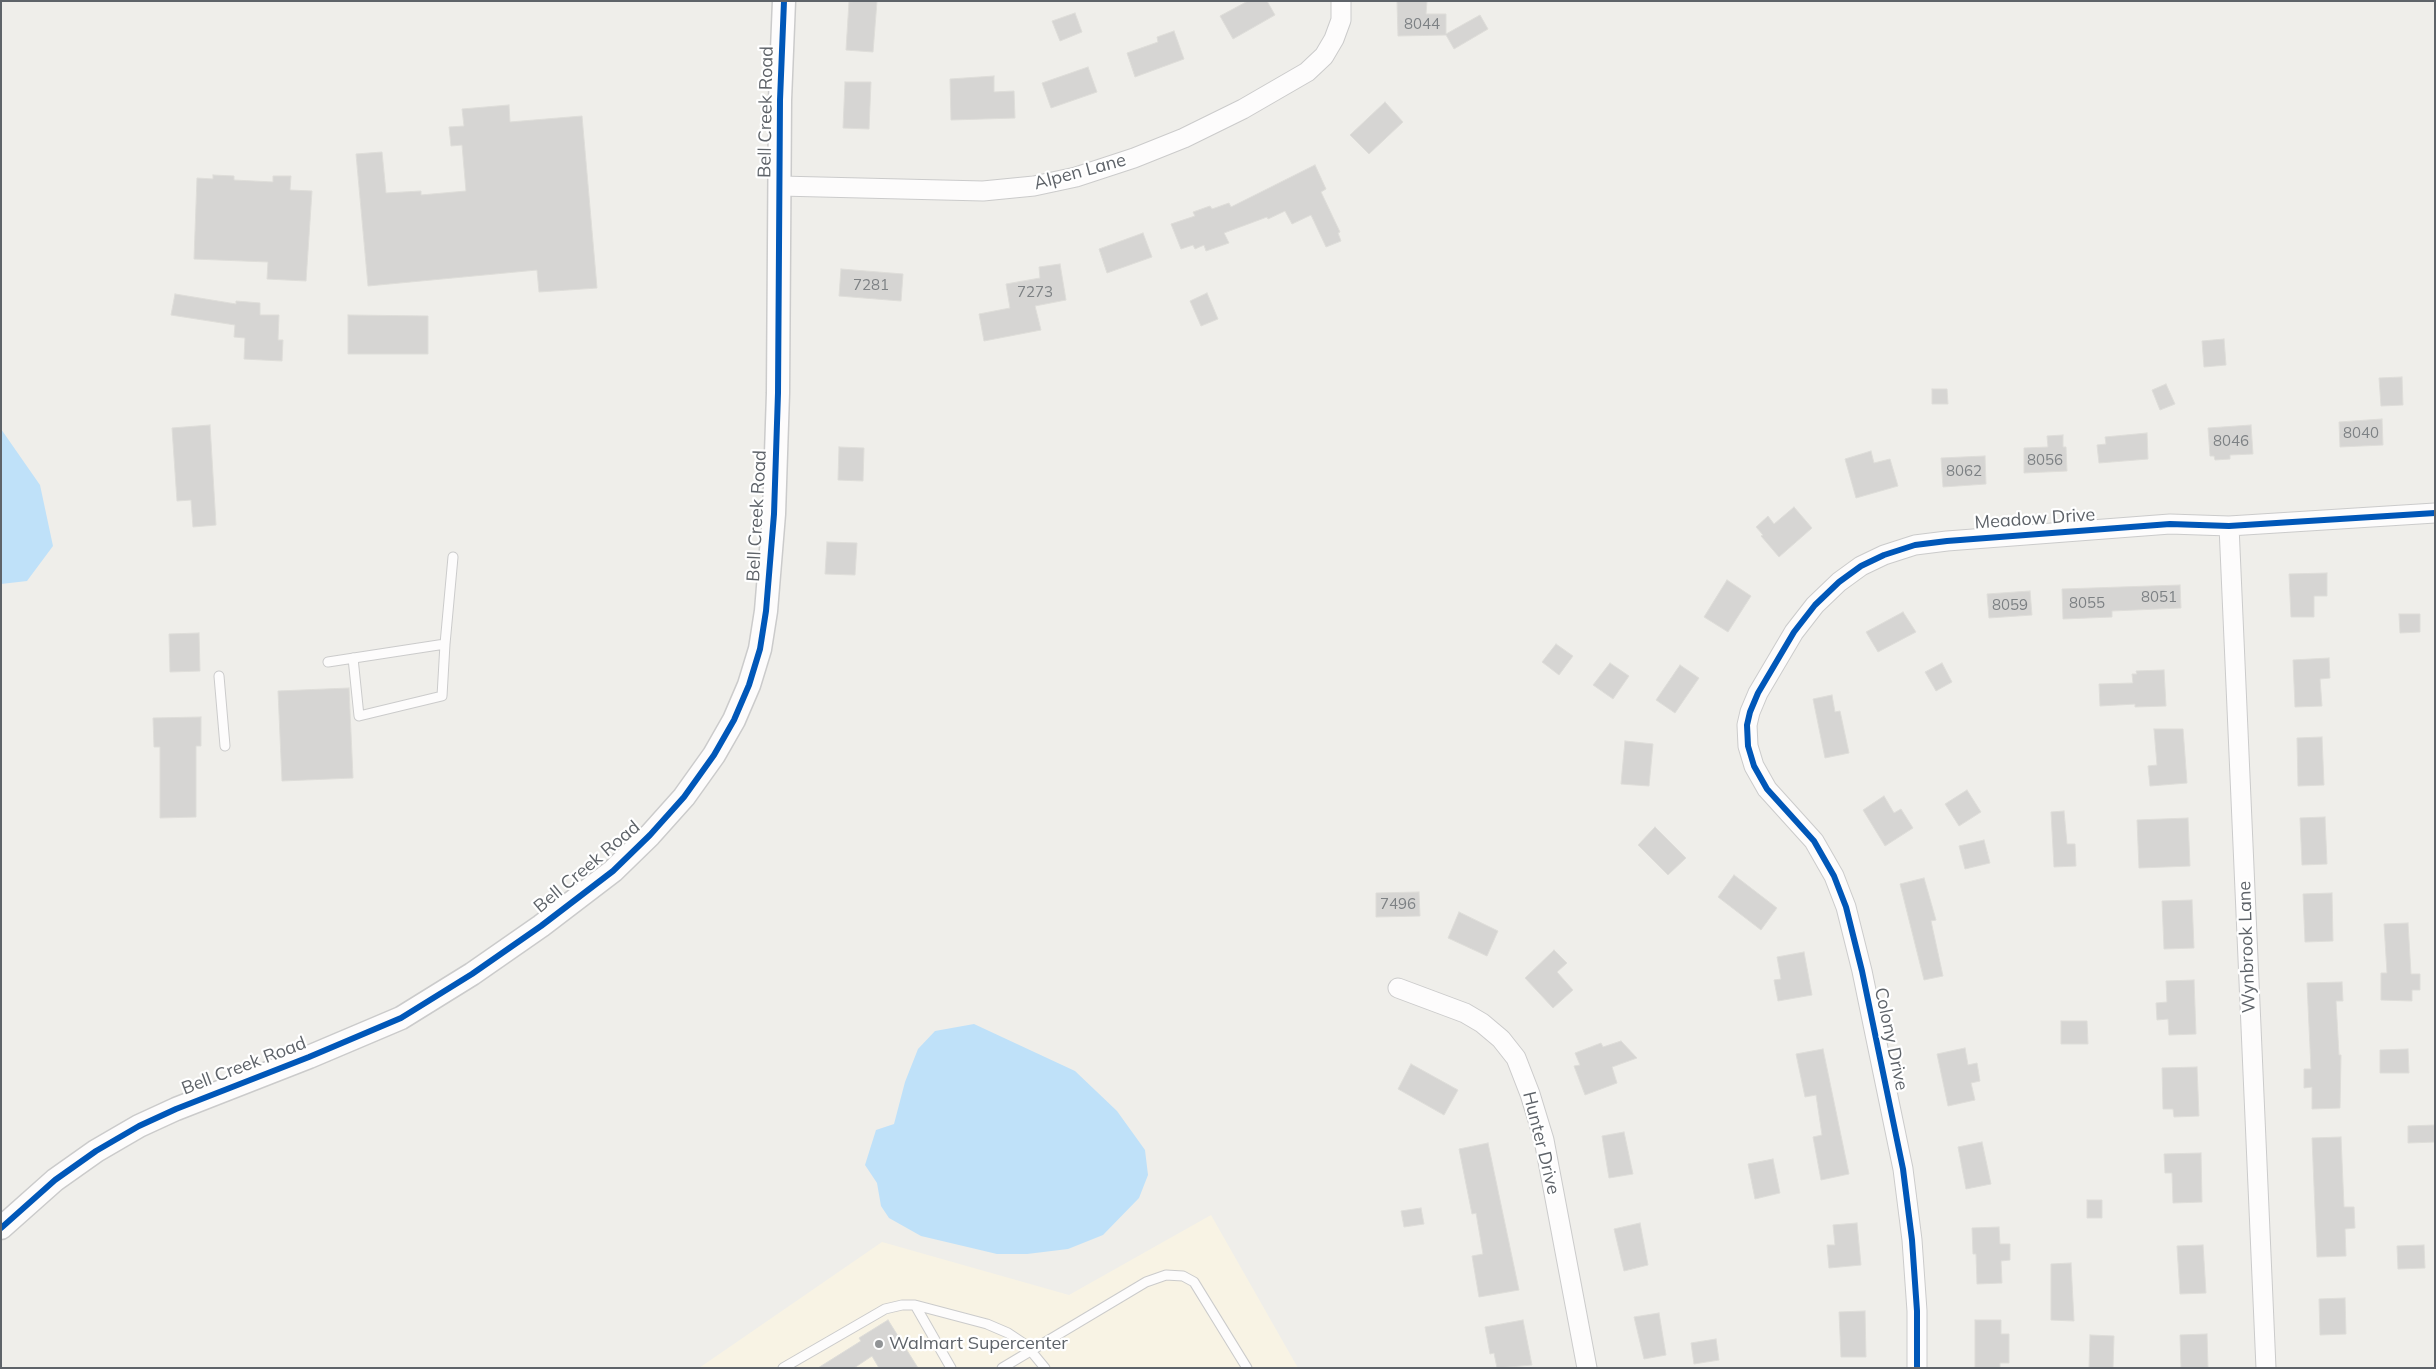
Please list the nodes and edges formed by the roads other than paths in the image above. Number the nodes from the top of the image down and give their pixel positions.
1 (784, 1) edge
2 (1341, 1) edge
3 (780, 186) junction
4 (2435, 513) edge
5 (2229, 526) junction
6 (453, 557) dead end
7 (445, 644) junction
8 (353, 658) junction
9 (328, 662) dead end
10 (219, 676) dead end
11 (225, 746) dead end
12 (1748, 746) joint
13 (1398, 988) dead end
14 (1, 1228) edge
15 (915, 1305) junction
16 (1030, 1350) junction
17 (783, 1368) edge
18 (951, 1368) edge
19 (1002, 1368) edge
20 (1045, 1368) edge
21 (1247, 1368) edge
22 (1587, 1368) edge
23 (1917, 1368) edge
24 (2266, 1368) edge

1 - 3 street, Bell Creek Road
2 - 3 street, Alpen Lane
3 - 14 street, Bell Creek Road
4 - 5 street, Meadow Drive
5 - 12 street, Meadow Drive
5 - 24 street, Wynbrook Lane
6 - 7 lane
7 - 8 lane
7 - 8 lane
8 - 9 lane
10 - 11 lane
12 - 23 street, Colony Drive
13 - 22 street, Hunter Drive
15 - 16 lane
15 - 17 lane
15 - 18 lane
16 - 19 lane
16 - 20 lane
16 - 21 lane

